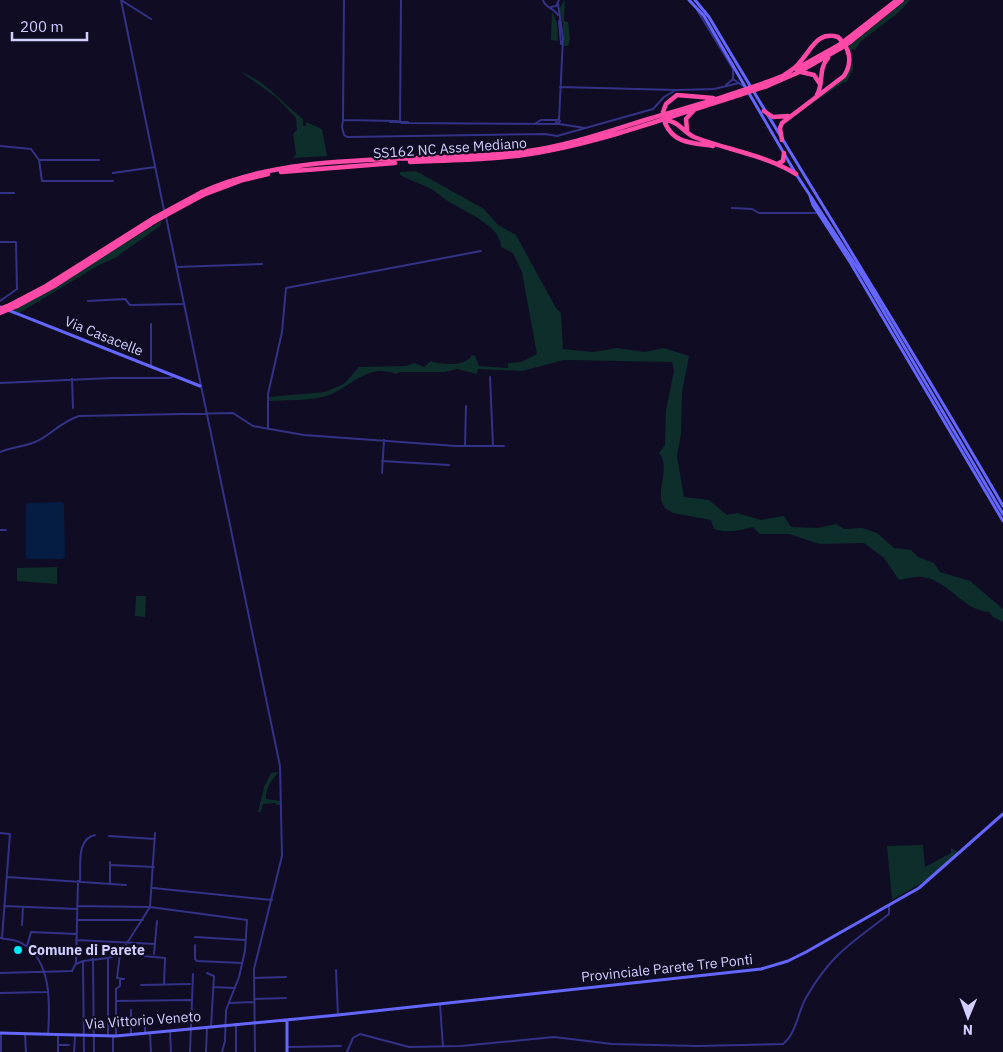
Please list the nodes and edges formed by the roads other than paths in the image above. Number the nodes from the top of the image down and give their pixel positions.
1 (344, 0) edge
2 (401, 0) edge
3 (559, 0) edge
4 (689, 0) edge
5 (897, 0) edge
6 (902, 0) edge
7 (542, 1) edge
8 (694, 2) edge
9 (558, 4) junction
10 (551, 8) junction
11 (151, 19) dead end
12 (559, 19) junction
13 (849, 40) junction
14 (840, 47) junction
15 (833, 53) junction
16 (797, 73) junction
17 (784, 75) junction
18 (733, 79) junction
19 (739, 83) junction
20 (767, 84) junction
21 (820, 84) junction
22 (724, 86) junction
23 (560, 87) junction
24 (747, 88) junction
25 (676, 90) junction
26 (732, 95) junction
27 (816, 96) junction
28 (722, 98) junction
29 (696, 109) junction
30 (764, 111) junction
31 (663, 112) dead end
32 (789, 116) junction
33 (344, 120) junction
34 (400, 122) junction
35 (558, 122) junction
36 (663, 122) junction
37 (585, 128) junction
38 (687, 131) junction
39 (597, 137) junction
40 (782, 140) junction
41 (0, 146) edge
42 (722, 147) junction
43 (784, 153) junction
44 (39, 160) junction
45 (99, 160) dead end
46 (776, 164) junction
47 (156, 167) junction
48 (113, 173) dead end
49 (796, 174) junction
50 (113, 180) dead end
51 (0, 193) edge
52 (14, 193) dead end
53 (810, 196) junction
54 (732, 208) dead end
55 (818, 213) junction
56 (155, 220) junction
57 (0, 242) edge
58 (481, 251) dead end
59 (262, 264) dead end
60 (176, 267) junction
61 (860, 272) junction
62 (0, 301) edge
63 (88, 301) dead end
64 (183, 304) junction
65 (0, 310) edge
66 (151, 324) dead end
67 (152, 367) junction
68 (174, 376) junction
69 (490, 377) dead end
70 (72, 379) junction
71 (0, 383) edge
72 (200, 386) junction
73 (466, 406) dead end
74 (72, 408) dead end
75 (206, 414) junction
76 (268, 428) junction
77 (384, 440) junction
78 (465, 446) junction
79 (493, 446) junction
80 (504, 446) dead end
81 (0, 452) edge
82 (382, 461) junction
83 (449, 465) dead end
84 (382, 473) dead end
85 (1003, 506) edge
86 (1003, 514) edge
87 (1003, 521) edge
88 (0, 530) edge
89 (6, 530) dead end
90 (1003, 814) edge
91 (0, 833) edge
92 (155, 833) dead end
93 (95, 835) dead end
94 (155, 839) junction
95 (110, 840) dead end
96 (154, 867) junction
97 (8, 877) junction
98 (79, 881) junction
99 (110, 884) junction
100 (126, 885) dead end
101 (153, 888) junction
102 (272, 900) junction
103 (888, 905) junction
104 (4, 906) junction
105 (77, 906) junction
106 (23, 907) junction
107 (150, 907) junction
108 (77, 909) junction
109 (76, 920) junction
110 (143, 920) junction
111 (157, 921) dead end
112 (22, 925) dead end
113 (76, 934) junction
114 (195, 937) dead end
115 (1, 938) edge
116 (76, 940) junction
117 (246, 940) junction
118 (129, 941) junction
119 (155, 944) junction
120 (195, 945) dead end
121 (27, 946) junction
122 (120, 954) junction
123 (154, 954) dead end
124 (108, 958) junction
125 (93, 959) junction
126 (83, 961) junction
127 (242, 963) junction
128 (76, 964) junction
129 (336, 970) dead end
130 (44, 971) junction
131 (0, 973) edge
132 (207, 973) dead end
133 (192, 974) dead end
134 (286, 977) dead end
135 (254, 978) junction
136 (124, 979) dead end
137 (120, 980) dead end
138 (164, 984) junction
139 (190, 984) dead end
140 (140, 985) dead end
141 (213, 986) junction
142 (235, 988) junction
143 (0, 992) edge
144 (47, 992) junction
145 (286, 998) dead end
146 (191, 1000) junction
147 (254, 1000) junction
148 (116, 1002) junction
149 (228, 1003) junction
150 (440, 1004) junction
151 (131, 1010) dead end
152 (338, 1015) junction
153 (145, 1017) dead end
154 (288, 1020) junction
155 (254, 1022) junction
156 (236, 1024) junction
157 (225, 1026) junction
158 (209, 1027) junction
159 (190, 1029) junction
160 (170, 1031) junction
161 (150, 1032) junction
162 (0, 1033) edge
163 (145, 1033) junction
164 (26, 1034) junction
165 (131, 1034) junction
166 (48, 1035) junction
167 (58, 1035) junction
168 (75, 1036) junction
169 (85, 1036) junction
170 (94, 1036) junction
171 (108, 1036) junction
172 (115, 1036) junction
173 (58, 1045) junction
174 (69, 1045) dead end
175 (341, 1046) dead end
176 (288, 1047) junction
177 (443, 1047) junction
178 (2, 1052) edge
179 (26, 1052) edge
180 (58, 1052) edge
181 (74, 1052) edge
182 (84, 1052) edge
183 (94, 1052) edge
184 (113, 1052) edge
185 (151, 1052) edge
186 (171, 1052) edge
187 (190, 1052) edge
188 (206, 1052) edge
189 (222, 1052) edge
190 (236, 1052) edge
191 (255, 1052) edge
192 (287, 1052) edge
193 (347, 1052) edge

1 - 33 street
2 - 34 street
3 - 9 street
4 - 8 main road
5 - 13 highway, SS162 NC Asse Mediano
6 - 13 highway, SS162 NC Asse Mediano
7 - 10 street
8 - 18 street
8 - 24 main road
8 - 30 main road
9 - 10 street
9 - 12 street
10 - 12 street
11 - 47 street
12 - 23 street
13 - 14 highway, SS162 NC Asse Mediano, bridge
14 - 15 highway, SS162 NC Asse Mediano
14 - 17 highway, SS162 NC Asse Mediano
15 - 16 highway, SS162 NC Asse Mediano
15 - 21 highway
16 - 20 highway, SS162 NC Asse Mediano
16 - 21 highway
17 - 20 highway, SS162 NC Asse Mediano
17 - 27 highway
18 - 19 street
18 - 22 street
19 - 22 street
19 - 24 street
20 - 26 highway, SS162 NC Asse Mediano, bridge
21 - 27 highway
22 - 25 street
23 - 25 street
23 - 35 street
24 - 43 main road
25 - 37 street
26 - 28 highway, SS162 NC Asse Mediano
26 - 29 highway, SS162 NC Asse Mediano
27 - 32 highway
28 - 31 highway
28 - 39 highway, SS162 NC Asse Mediano
29 - 36 highway, SS162 NC Asse Mediano
29 - 38 highway
30 - 32 highway
30 - 40 main road
32 - 40 highway
33 - 34 street
33 - 37 street
34 - 35 street
35 - 37 street
36 - 38 highway
36 - 39 highway, SS162 NC Asse Mediano
36 - 42 highway
38 - 42 highway
39 - 56 highway, SS162 NC Asse Mediano, bridge
40 - 61 main road
41 - 44 street
42 - 46 highway
43 - 46 highway
43 - 49 main road
44 - 45 street
44 - 50 street
46 - 49 highway
47 - 48 street
47 - 60 street
49 - 53 main road
51 - 52 street
53 - 55 main road
53 - 61 main road
54 - 55 street
55 - 61 main road
56 - 65 highway, SS162 NC Asse Mediano, bridge
56 - 65 highway, SS162 NC Asse Mediano, bridge
57 - 62 street
58 - 76 street
59 - 60 street
60 - 64 street
61 - 85 main road
61 - 86 main road
61 - 87 main road
63 - 64 street
64 - 72 street
65 - 67 main road, Via Casacelle
66 - 67 street
67 - 68 main road, Via Casacelle
68 - 70 street
68 - 72 main road, Via Casacelle
69 - 79 street
70 - 71 street
70 - 74 street
72 - 75 street
73 - 78 street
75 - 76 street
75 - 81 street
75 - 102 street
76 - 77 street
77 - 78 street
77 - 82 street
78 - 79 street
79 - 80 street
82 - 83 street
82 - 84 street
88 - 89 street
90 - 103 main road, Provinciale Parete Tre Ponti
91 - 97 street
92 - 94 street
93 - 98 street
94 - 95 street
94 - 96 street
96 - 99 street
96 - 101 street
97 - 98 street
97 - 104 street
98 - 99 street
98 - 105 street
99 - 100 street
101 - 102 street
101 - 107 street
102 - 135 street
103 - 150 main road, Provinciale Parete Tre Ponti
103 - 177 street
104 - 106 street
104 - 115 street
105 - 107 street
105 - 108 street
106 - 108 street
106 - 112 street
107 - 110 street
107 - 117 street
108 - 109 street
109 - 110 street
109 - 113 street
110 - 118 street
111 - 119 street
113 - 116 street
113 - 121 street
114 - 117 street
115 - 121 street
116 - 118 street
116 - 128 street
117 - 127 street
118 - 119 street
118 - 122 street
119 - 123 street
120 - 127 street
121 - 130 street
122 - 124 street
122 - 136 street
122 - 138 street
124 - 125 street
124 - 171 street
125 - 126 street
125 - 170 street
126 - 128 street
126 - 169 street
127 - 142 street
128 - 130 street
129 - 152 street
130 - 131 street
130 - 144 street
132 - 141 street
133 - 146 street
134 - 135 street
135 - 147 street
137 - 148 street
138 - 139 street
138 - 140 street
141 - 142 street
141 - 158 street
142 - 149 street
143 - 144 street
144 - 166 street
145 - 147 street
146 - 148 street
146 - 159 street
147 - 149 street
147 - 155 street
148 - 172 street
149 - 157 street
150 - 152 main road, Provinciale Parete Tre Ponti
150 - 177 street
151 - 165 street
152 - 154 main road, Provinciale Parete Tre Ponti
153 - 163 street
154 - 155 main road, Via Vittorio Veneto
154 - 176 main road
155 - 156 main road, Via Vittorio Veneto
155 - 191 street
156 - 157 main road, Via Vittorio Veneto
156 - 190 street
157 - 158 main road, Via Vittorio Veneto
157 - 189 street
158 - 159 main road, Via Vittorio Veneto
158 - 188 street
159 - 160 main road, Via Vittorio Veneto
159 - 187 street
160 - 161 main road, Via Vittorio Veneto
160 - 186 street
161 - 163 main road, Via Vittorio Veneto
161 - 185 street
162 - 164 main road, Via Vittorio Veneto
162 - 178 street
163 - 165 main road, Via Vittorio Veneto
164 - 166 main road, Via Vittorio Veneto
164 - 179 street
165 - 172 main road, Via Vittorio Veneto
166 - 167 main road, Via Vittorio Veneto
167 - 168 main road, Via Vittorio Veneto
167 - 173 street
168 - 169 main road, Via Vittorio Veneto
168 - 181 street
169 - 170 main road, Via Vittorio Veneto
169 - 182 street
170 - 171 main road, Via Vittorio Veneto
170 - 183 street
171 - 172 main road, Via Vittorio Veneto
172 - 184 street
173 - 174 street
173 - 180 street
175 - 176 street
176 - 192 main road
177 - 193 street

